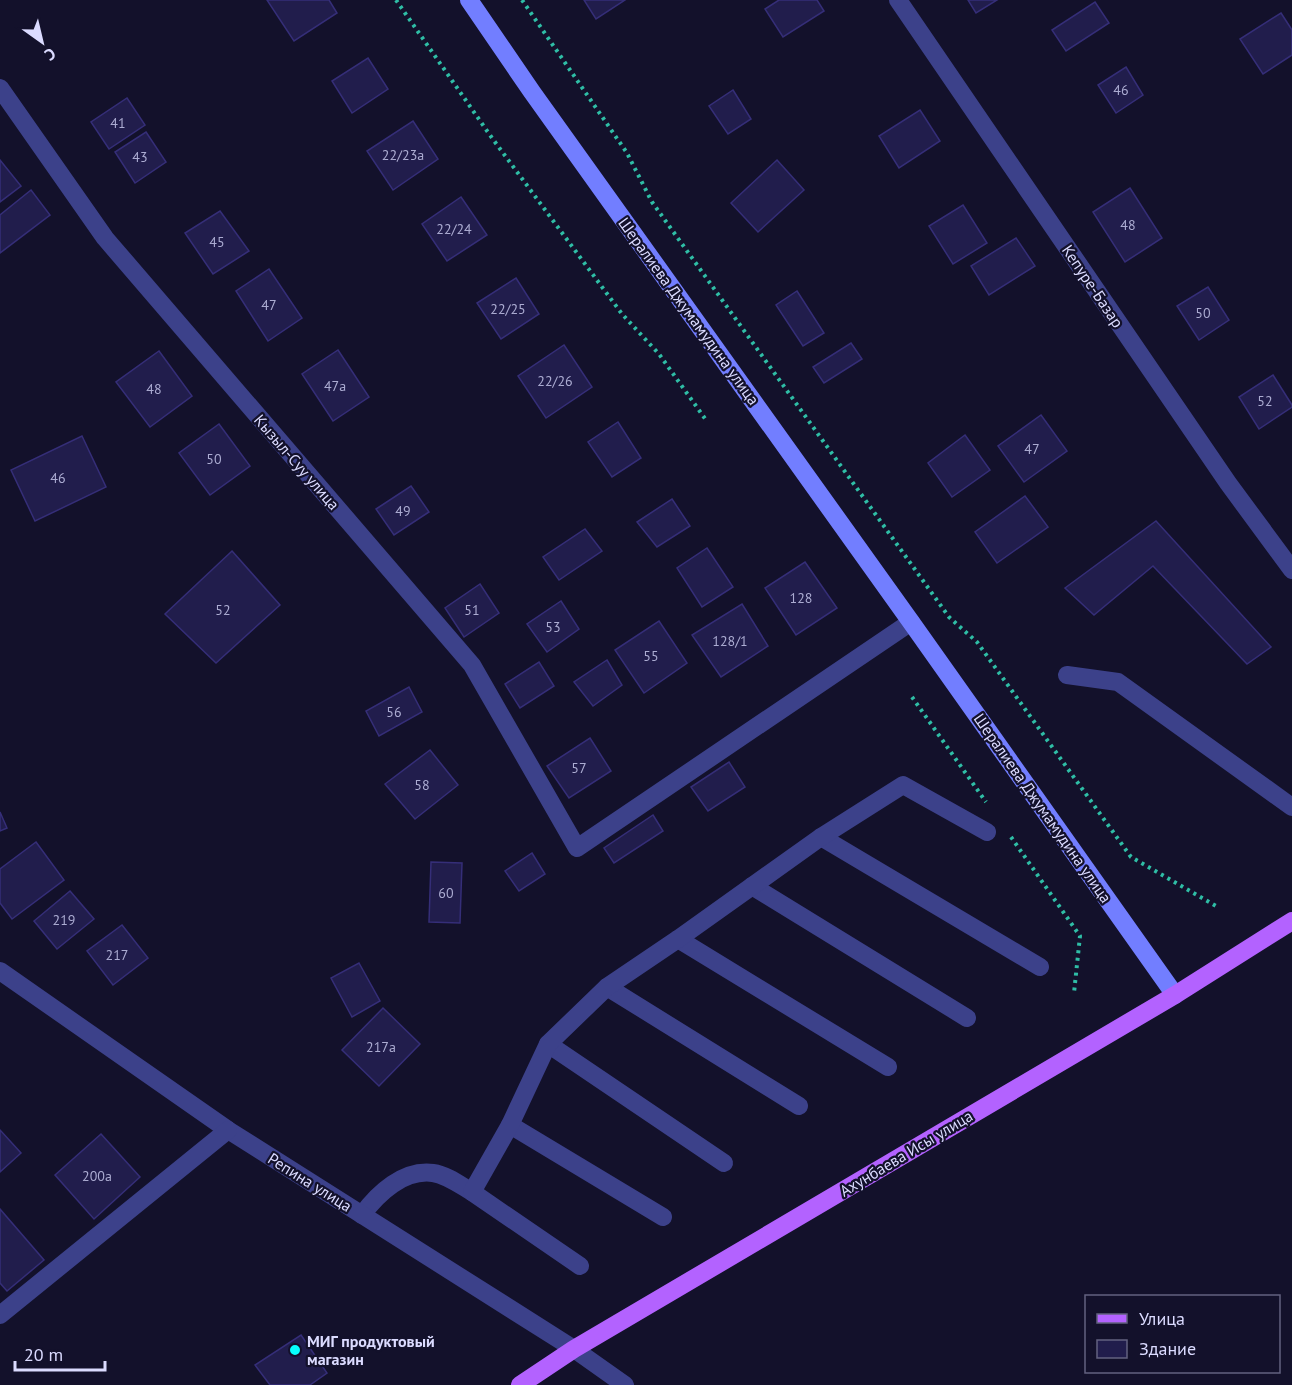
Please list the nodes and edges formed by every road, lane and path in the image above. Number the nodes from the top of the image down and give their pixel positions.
1 (396, 0) edge
2 (469, 0) edge
3 (522, 0) edge
4 (898, 0) edge
5 (0, 88) edge
6 (706, 420) dead end
7 (1292, 570) edge
8 (911, 621) junction
9 (1067, 675) dead end
10 (1292, 807) edge
11 (987, 832) dead end
12 (821, 837) junction
13 (752, 886) junction
14 (1216, 906) dead end
15 (1292, 921) edge
16 (678, 939) junction
17 (1040, 967) dead end
18 (0, 971) edge
19 (607, 987) junction
20 (1174, 995) junction
21 (967, 1018) dead end
22 (548, 1044) junction
23 (888, 1067) dead end
24 (799, 1106) dead end
25 (510, 1125) junction
26 (228, 1130) junction
27 (724, 1163) dead end
28 (472, 1192) junction
29 (362, 1215) junction
30 (663, 1217) dead end
31 (580, 1266) dead end
32 (0, 1315) edge
33 (574, 1349) junction
34 (520, 1385) edge
35 (625, 1385) edge

1 - 6 path
2 - 8 street, Шералиева Джумамудина улица
3 - 14 path
4 - 7 street, Кепуре-Базар
5 - 8 street, Кызыл-Суу улица
8 - 20 street, Шералиева Джумамудина улица
9 - 10 street
11 - 12 street
12 - 13 street
12 - 17 street
13 - 16 street
13 - 21 street
15 - 20 main road, Ахунбаева Исы улица
16 - 19 street
16 - 23 street
18 - 26 street, Репина улица
19 - 22 street
19 - 24 street
20 - 33 main road, Ахунбаева Исы улица
22 - 25 street
22 - 27 street
25 - 28 street
25 - 30 street
26 - 29 street, Репина улица
26 - 32 street
28 - 29 street
28 - 31 street
29 - 33 street, Репина улица
33 - 34 main road, Ахунбаева Исы улица
33 - 35 street, Репина улица

